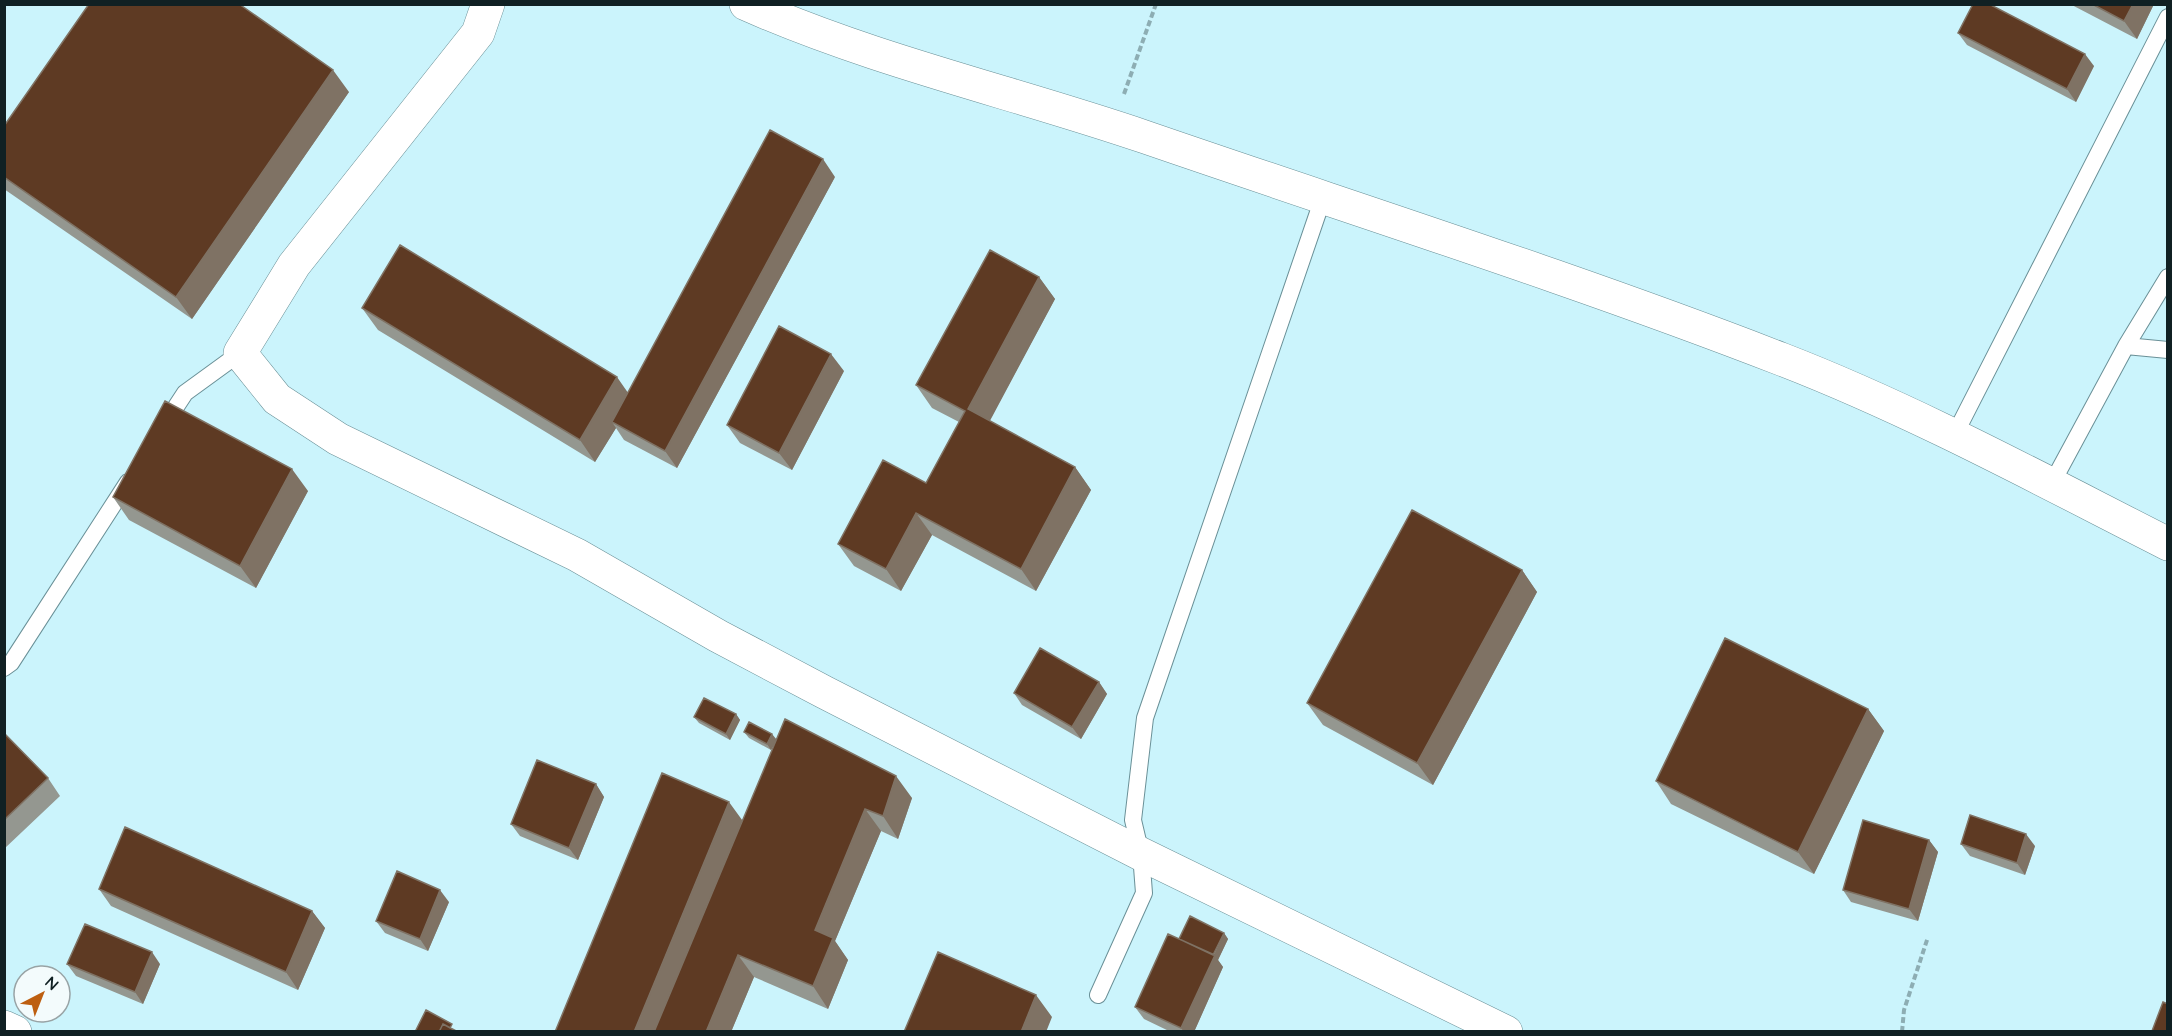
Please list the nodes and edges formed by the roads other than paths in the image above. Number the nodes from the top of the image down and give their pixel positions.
1 (488, 4) edge
2 (746, 4) edge
3 (2168, 17) edge
4 (1323, 198) junction
5 (2168, 277) edge
6 (2126, 346) junction
7 (2168, 350) edge
8 (240, 353) junction
9 (1953, 438) junction
10 (153, 443) edge
11 (140, 463) edge
12 (2051, 485) junction
13 (2168, 544) edge
14 (4, 668) edge
15 (1142, 854) junction
16 (1098, 995) dead end
17 (4, 1027) edge
18 (15, 1032) edge
19 (1506, 1032) edge

1 - 8 street
2 - 4 street
3 - 9 lane
4 - 9 street
4 - 15 lane
5 - 6 lane
6 - 7 lane
6 - 12 lane
8 - 10 lane
8 - 15 street
9 - 12 street
11 - 14 lane
12 - 13 street
15 - 16 lane
15 - 19 street
17 - 18 street

